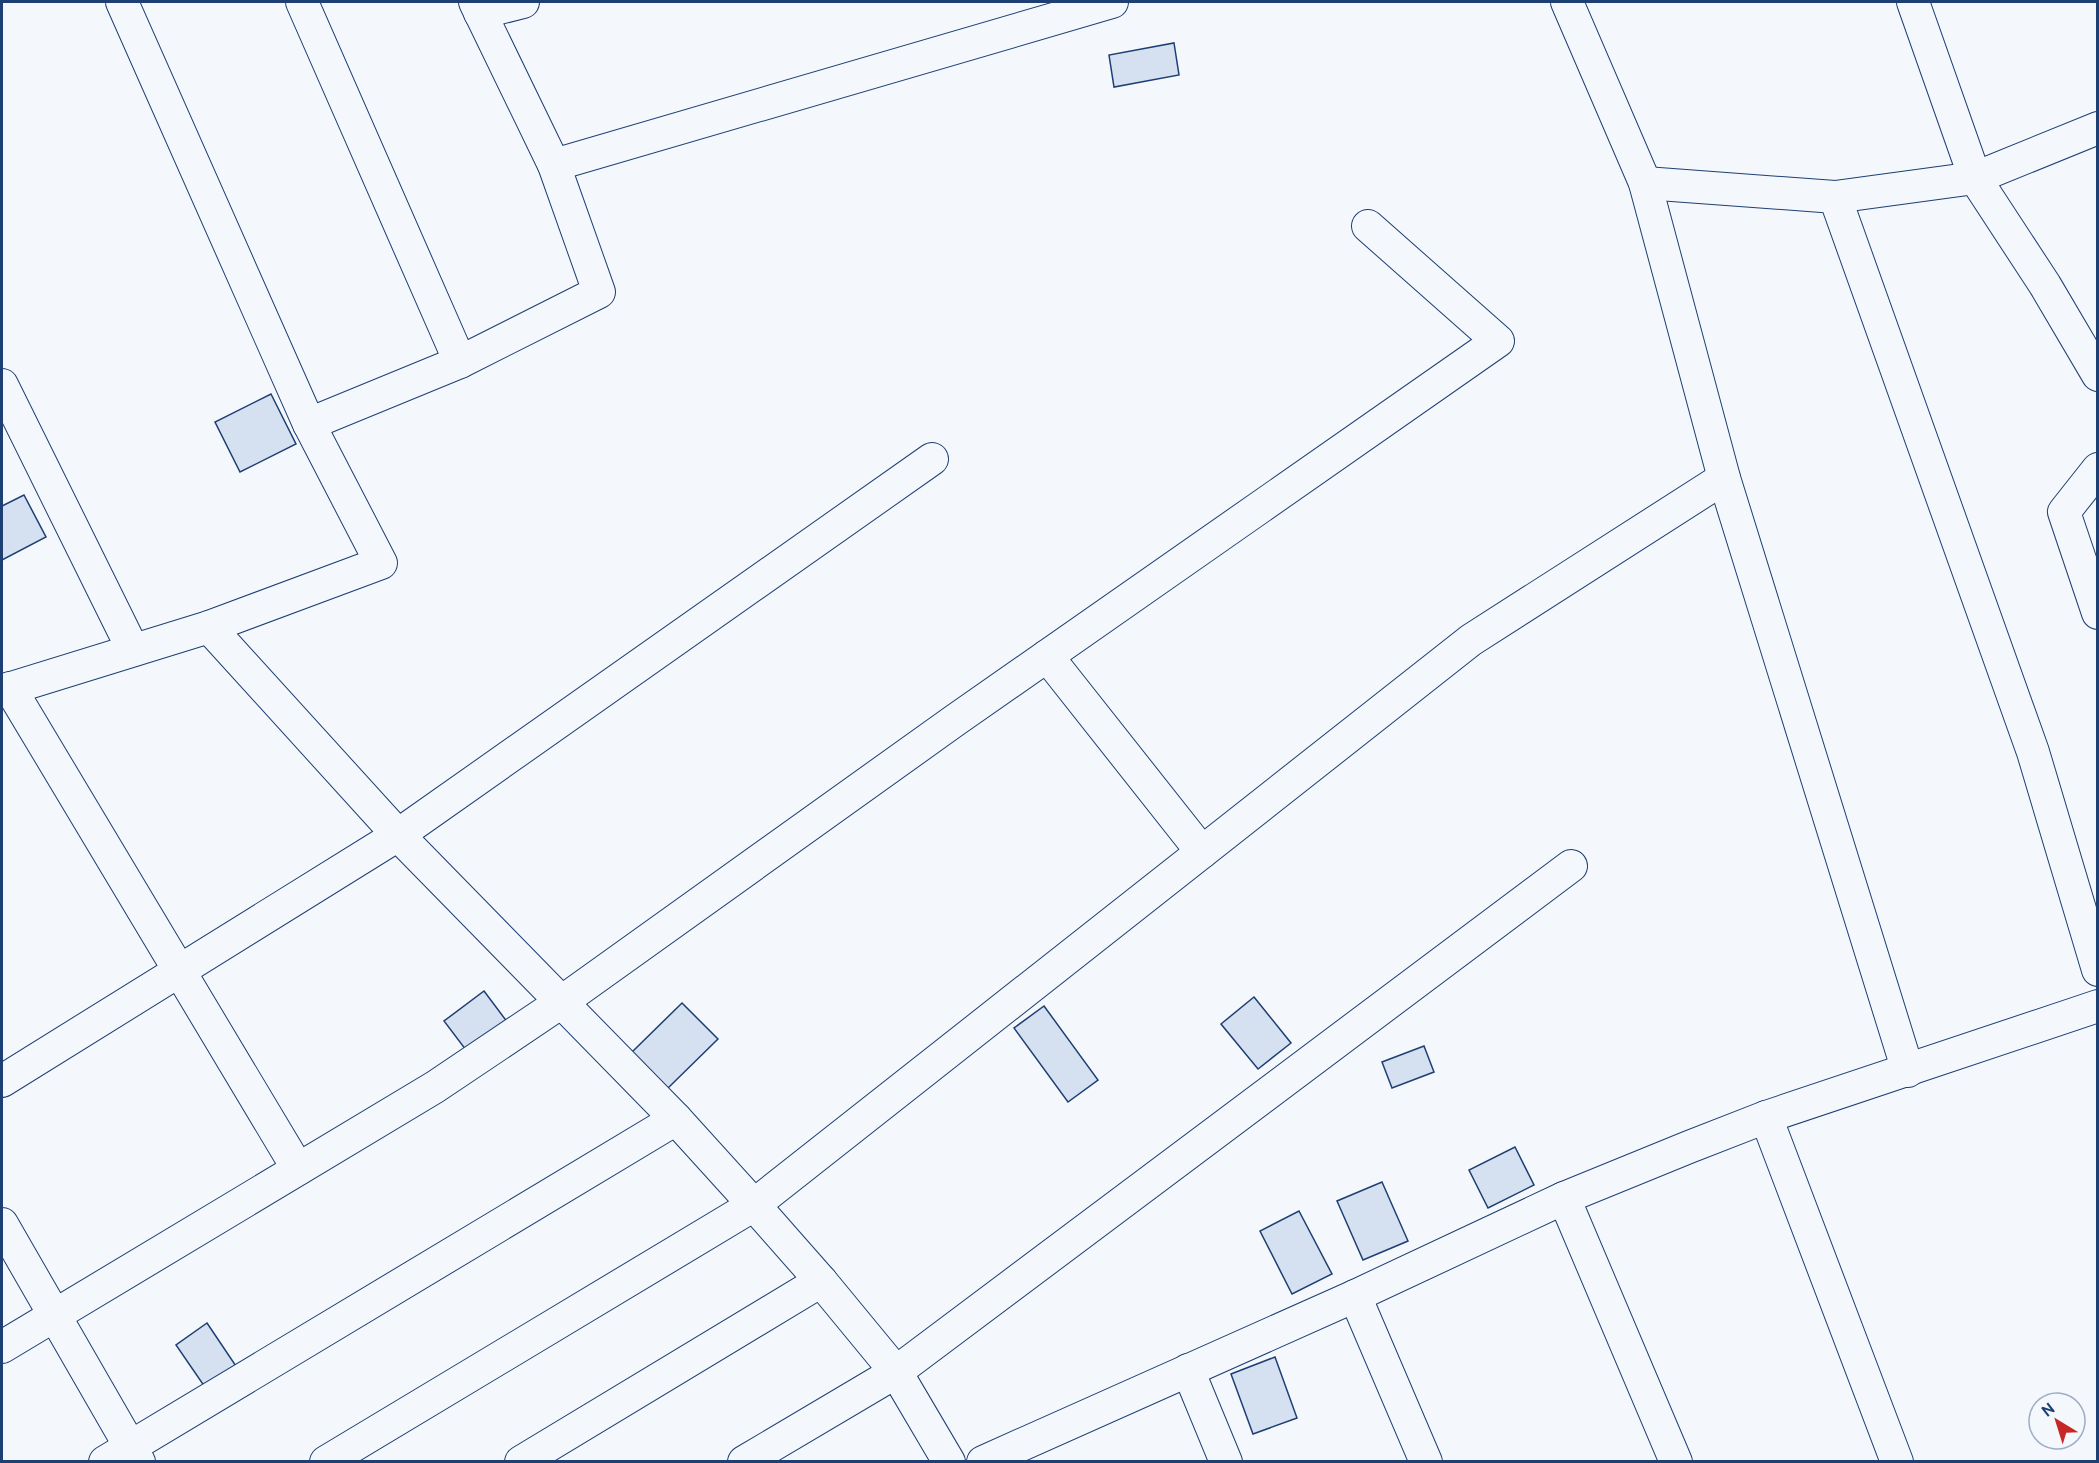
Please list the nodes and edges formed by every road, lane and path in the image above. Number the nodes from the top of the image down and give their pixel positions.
1 (123, 2) edge
2 (302, 2) edge
3 (523, 2) edge
4 (1112, 2) edge
5 (1567, 2) edge
6 (1913, 2) edge
7 (478, 7) edge
8 (2097, 128) edge
9 (554, 165) junction
10 (1975, 178) junction
11 (1645, 183) junction
12 (1835, 196) junction
13 (1368, 226) dead end
14 (460, 362) junction
15 (2097, 375) edge
16 (2, 385) edge
17 (309, 424) junction
18 (932, 459) dead end
19 (2097, 469) edge
20 (1724, 478) junction
21 (2097, 613) edge
22 (209, 627) junction
23 (133, 650) junction
24 (1047, 656) junction
25 (6, 690) edge
26 (398, 835) junction
27 (1202, 852) junction
28 (1571, 866) dead end
29 (2097, 970) edge
30 (180, 971) junction
31 (560, 1003) junction
32 (2097, 1006) edge
33 (1908, 1071) junction
34 (2, 1081) edge
35 (1766, 1117) junction
36 (676, 1119) junction
37 (298, 1170) junction
38 (1564, 1198) junction
39 (754, 1205) junction
40 (2, 1224) edge
41 (821, 1281) junction
42 (1355, 1296) junction
43 (54, 1316) junction
44 (2, 1347) edge
45 (1188, 1370) junction
46 (896, 1372) junction
47 (125, 1456) edge
48 (326, 1461) edge
49 (521, 1461) edge
50 (744, 1461) edge
51 (949, 1461) edge
52 (983, 1461) edge
53 (1226, 1461) edge
54 (1426, 1461) edge
55 (1676, 1461) edge
56 (1897, 1461) edge

1 - 17 street
2 - 14 street
3 - 7 street
4 - 9 street
5 - 11 street
6 - 10 street
7 - 9 street
8 - 10 street
9 - 14 street
10 - 12 street
10 - 15 street
11 - 12 street
11 - 20 street
12 - 29 street
13 - 24 street
14 - 17 street
16 - 23 street
17 - 22 street
18 - 26 street
19 - 21 street
20 - 27 street
20 - 33 street
22 - 23 street
22 - 26 street
23 - 25 street
24 - 27 street
24 - 31 street
25 - 30 street
26 - 30 street
26 - 31 street
27 - 39 street
28 - 46 street
30 - 34 street
30 - 37 street
31 - 36 street
31 - 37 street
32 - 33 street
33 - 35 street
35 - 38 street
35 - 56 street
36 - 39 street
36 - 47 street
37 - 43 street
38 - 42 street
38 - 55 street
39 - 41 street
39 - 48 street
40 - 43 street
41 - 46 street
41 - 49 street
42 - 45 street
42 - 54 street
43 - 44 street
43 - 47 street
45 - 52 street
45 - 53 street
46 - 50 street
46 - 51 street

